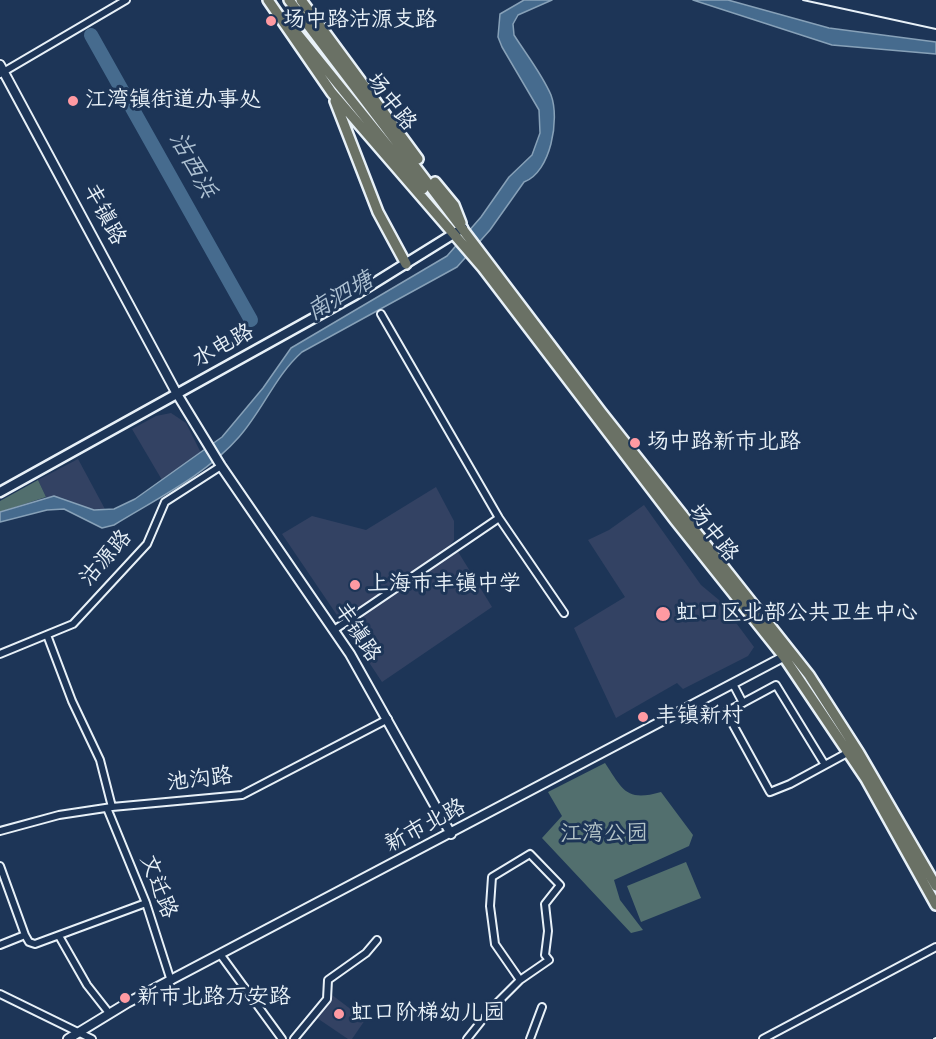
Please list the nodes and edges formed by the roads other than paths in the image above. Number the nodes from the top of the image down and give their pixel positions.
1 (126, 0) edge
2 (268, 0) edge
3 (275, 0) edge
4 (289, 0) edge
5 (301, 0) edge
6 (1, 70) edge
7 (332, 93) junction
8 (430, 206) junction
9 (463, 228) junction
10 (454, 234) junction
11 (406, 264) junction
12 (486, 265) junction
13 (381, 314) dead end
14 (177, 394) junction
15 (220, 464) junction
16 (0, 492) edge
17 (499, 518) junction
18 (564, 613) dead end
19 (334, 630) junction
20 (47, 634) junction
21 (0, 654) edge
22 (788, 655) junction
23 (734, 684) junction
24 (743, 703) junction
25 (388, 719) junction
26 (849, 752) junction
27 (825, 765) junction
28 (109, 807) junction
29 (0, 831) edge
30 (451, 834) junction
31 (0, 866) edge
32 (936, 886) edge
33 (146, 903) junction
34 (936, 905) edge
35 (25, 935) junction
36 (59, 936) junction
37 (377, 940) dead end
38 (0, 945) edge
39 (936, 947) edge
40 (220, 954) junction
41 (520, 980) junction
42 (171, 981) junction
43 (0, 994) edge
44 (542, 1007) dead end
45 (109, 1013) junction
46 (78, 1032) junction
47 (68, 1039) edge
48 (92, 1039) edge
49 (282, 1039) edge
50 (294, 1039) edge
51 (467, 1039) edge
52 (530, 1039) edge
53 (763, 1039) edge

1 - 6 street
2 - 7 main road, 场中路
3 - 8 main road, 场中路
4 - 9 main road, 场中路
5 - 9 main road, 场中路
6 - 14 street, 丰镇路
7 - 8 main road, 场中路
7 - 11 main road
8 - 10 main road, 场中路
9 - 10 main road, 水电路
9 - 12 main road, 场中路
10 - 11 main road, 水电路
10 - 12 main road, 场中路
11 - 14 main road, 水电路
12 - 22 main road, 场中路
13 - 17 street
14 - 15 street, 丰镇路
14 - 16 main road, 水电路
15 - 19 street, 丰镇路
15 - 20 street, 沽源路
17 - 18 street
17 - 19 street
19 - 25 street, 丰镇路
20 - 21 street, 沽源路
20 - 28 street, 文迁路
22 - 23 street, 新市北路
22 - 26 main road, 场中路
22 - 32 main road, 场中路
23 - 24 street
23 - 30 street, 新市北路
24 - 27 street
24 - 27 street
25 - 28 street, 池沟路
25 - 30 street, 丰镇路
26 - 27 street
26 - 34 main road, 场中路
28 - 29 street, 池沟路
28 - 33 street, 文迁路
30 - 40 street, 新市北路
31 - 35 street
33 - 36 street
33 - 42 street, 文迁路
35 - 36 street
35 - 38 street
36 - 45 street
37 - 50 street
39 - 53 street
40 - 42 street, 新市北路
40 - 49 street
41 - 41 street
41 - 51 street
42 - 45 street, 新市北路
43 - 46 street
44 - 52 street
45 - 46 street, 新市北路
46 - 47 street, 新市北路
46 - 48 street

